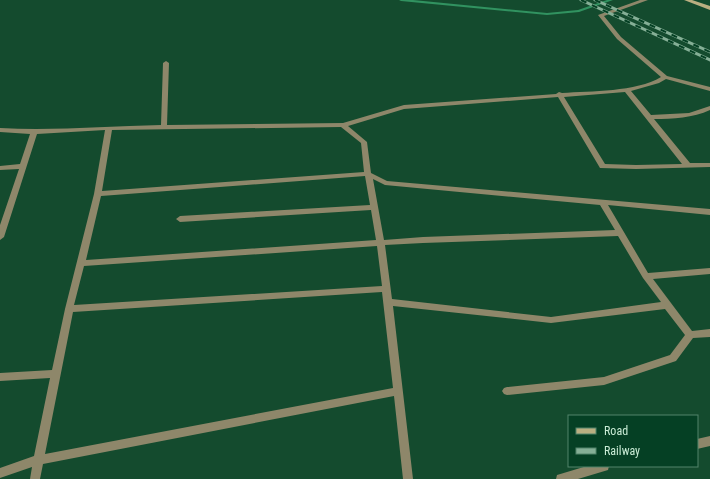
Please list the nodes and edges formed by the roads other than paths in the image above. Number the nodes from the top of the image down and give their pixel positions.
1 (645, 0) edge
2 (687, 0) edge
3 (710, 8) edge
4 (166, 63) dead end
5 (666, 77) junction
6 (710, 89) edge
7 (627, 90) junction
8 (559, 94) junction
9 (710, 108) edge
10 (649, 117) junction
11 (343, 124) junction
12 (109, 128) junction
13 (164, 128) junction
14 (0, 130) edge
15 (34, 132) junction
16 (710, 165) edge
17 (23, 166) junction
18 (688, 166) junction
19 (0, 168) edge
20 (368, 174) junction
21 (98, 194) junction
22 (603, 203) junction
23 (374, 207) junction
24 (9, 208) junction
25 (0, 209) edge
26 (710, 212) edge
27 (180, 219) dead end
28 (620, 233) junction
29 (0, 237) edge
30 (381, 243) junction
31 (82, 263) junction
32 (710, 271) edge
33 (646, 276) junction
34 (386, 289) junction
35 (388, 302) junction
36 (667, 305) junction
37 (69, 309) junction
38 (710, 333) edge
39 (690, 335) junction
40 (56, 374) junction
41 (0, 377) edge
42 (398, 391) junction
43 (507, 391) dead end
44 (710, 441) edge
45 (698, 444) edge
46 (38, 460) junction
47 (601, 467) edge
48 (0, 473) edge
49 (35, 479) edge
50 (408, 479) edge
51 (560, 479) edge

1 - 5 street
2 - 3 street
4 - 13 street
5 - 6 street
5 - 7 street
7 - 8 street
7 - 10 street
8 - 11 street
8 - 18 street
9 - 10 street
10 - 18 street
11 - 13 street
11 - 20 street
12 - 13 street
12 - 15 street
12 - 21 street
14 - 15 street
15 - 17 street
16 - 18 street
17 - 19 street
17 - 24 street
20 - 21 street
20 - 22 street
20 - 23 street
21 - 31 street
22 - 26 street
22 - 28 street
23 - 27 street
23 - 30 street
24 - 25 street
24 - 29 street
28 - 30 street
28 - 33 street
30 - 31 street
30 - 34 street
31 - 37 street
32 - 33 street
33 - 36 street
34 - 35 street
34 - 37 street
35 - 36 street
35 - 42 street
36 - 39 street
37 - 40 street
38 - 39 street
39 - 43 street
40 - 41 street
40 - 46 street
42 - 46 street
42 - 50 street
44 - 45 street
46 - 48 street
46 - 49 street
47 - 51 street

